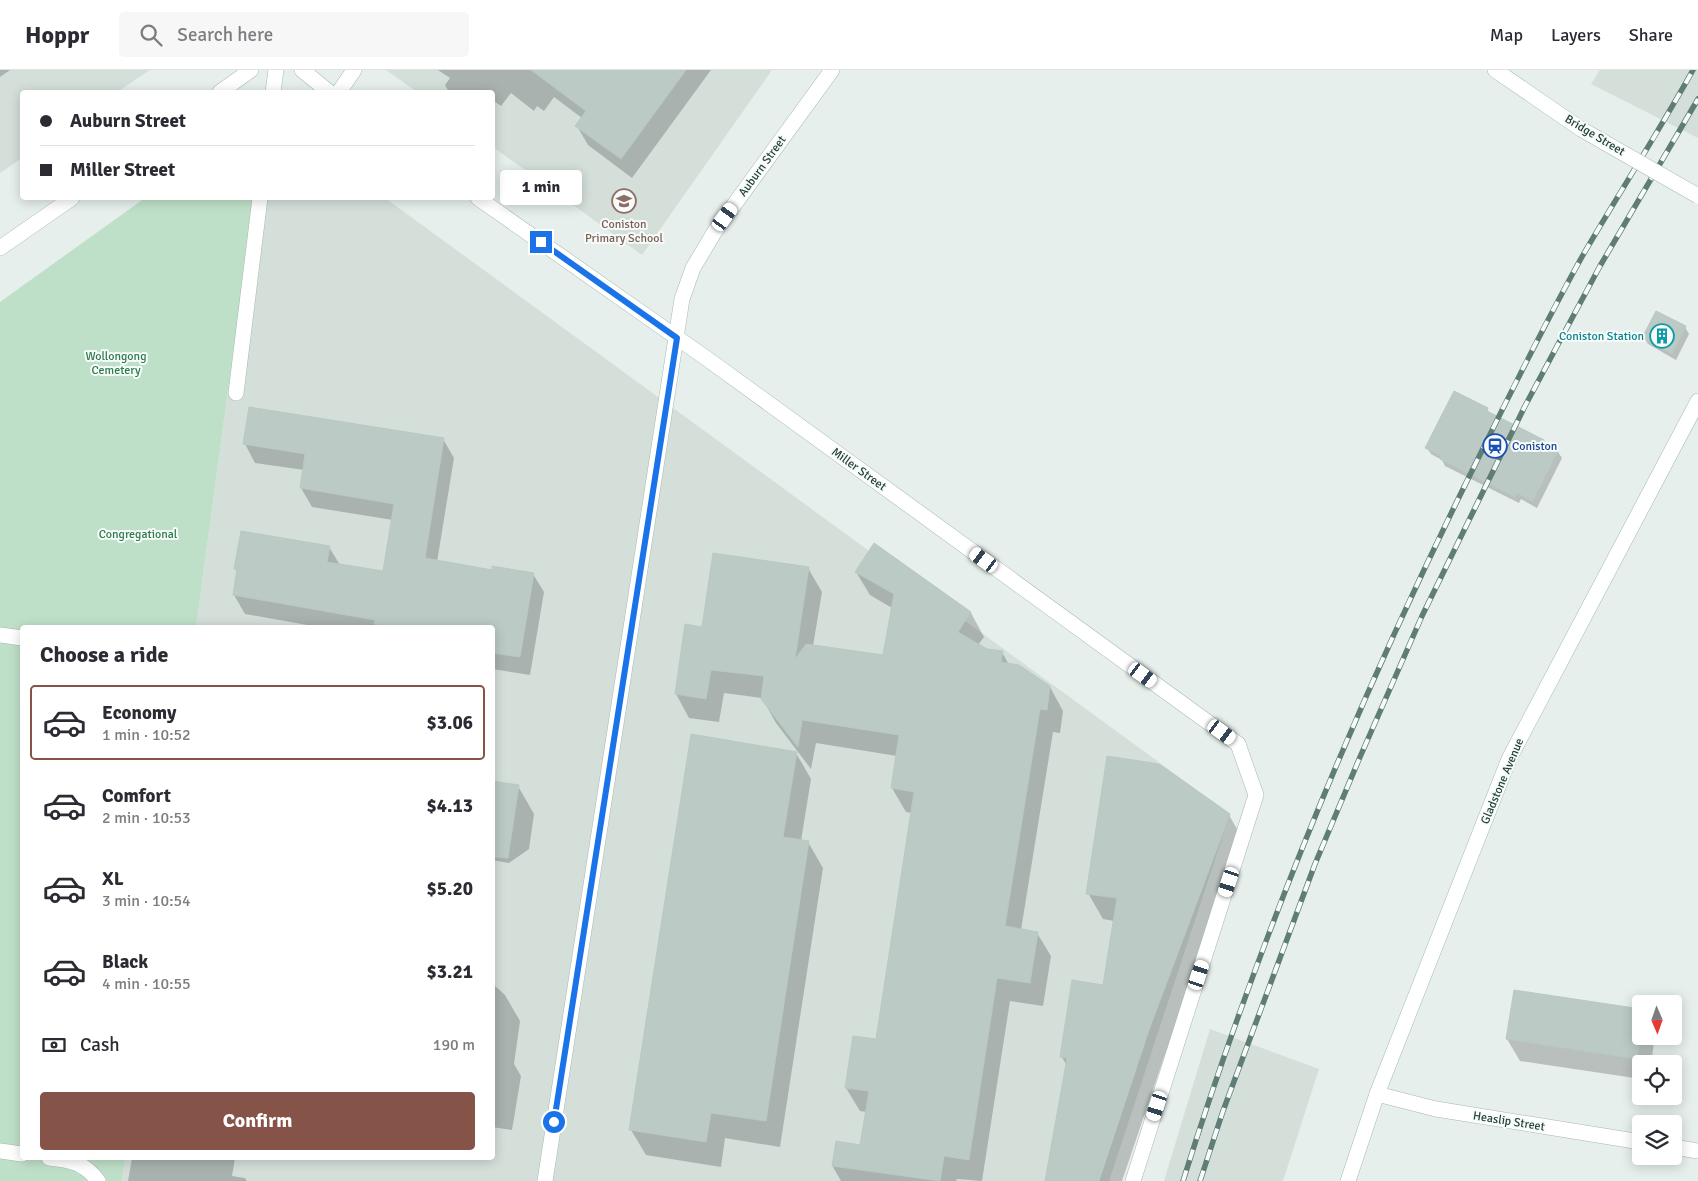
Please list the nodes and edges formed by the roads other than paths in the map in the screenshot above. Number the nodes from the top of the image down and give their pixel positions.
1 (251, 70) edge
2 (276, 70) edge
3 (302, 70) edge
4 (354, 70) edge
5 (832, 70) edge
6 (1495, 70) edge
7 (223, 90) edge
8 (273, 90) edge
9 (327, 90) edge
10 (340, 90) edge
11 (1698, 196) edge
12 (69, 200) edge
13 (260, 200) edge
14 (481, 200) edge
15 (0, 248) edge
16 (677, 338) junction
17 (236, 393) dead end
18 (1698, 400) edge
19 (0, 635) edge
20 (20, 638) edge
21 (1377, 1094) junction
22 (1632, 1141) edge
23 (1682, 1149) edge
24 (0, 1151) edge
25 (1698, 1151) edge
26 (20, 1154) edge
27 (70, 1160) edge
28 (98, 1181) edge
29 (545, 1181) edge
30 (1133, 1181) edge
31 (1348, 1181) edge

1 - 7 street
2 - 8 street
3 - 9 street
4 - 10 street
5 - 16 street, Auburn Street
6 - 11 street, Bridge Street, bridge
12 - 15 street
13 - 17 street
14 - 16 street, Miller Street
16 - 29 street, Auburn Street
16 - 30 street, Miller Street
18 - 21 street, Gladstone Avenue
19 - 20 street
21 - 22 street, Heaslip Street
21 - 31 street, Gladstone Avenue
23 - 25 street
24 - 26 street
27 - 28 street

